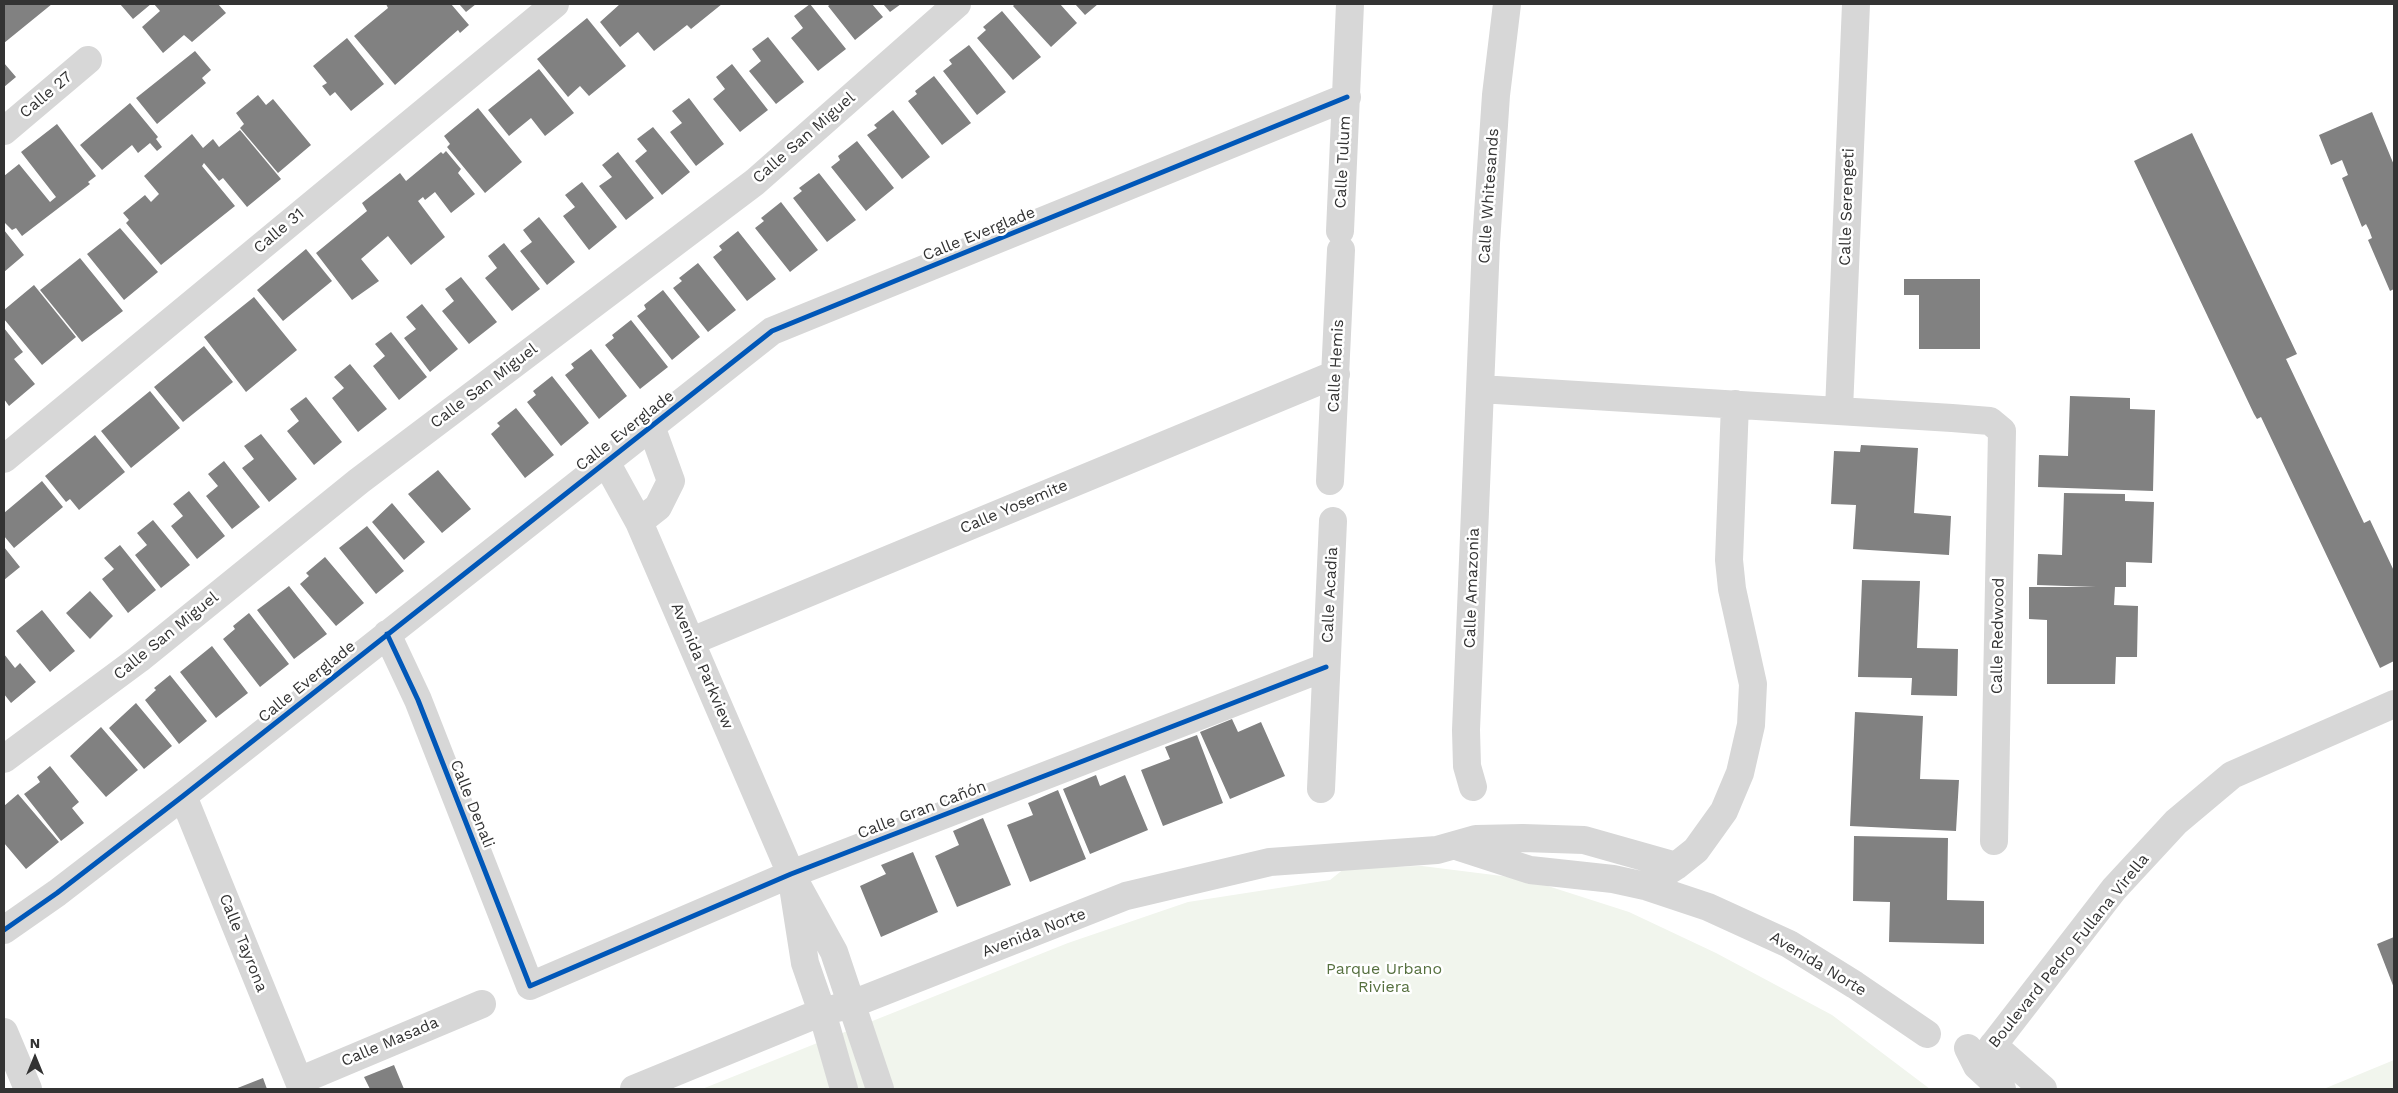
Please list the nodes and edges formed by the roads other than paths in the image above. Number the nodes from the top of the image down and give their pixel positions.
1 (555, 4) edge
2 (957, 4) edge
3 (1350, 4) edge
4 (1506, 4) edge
5 (1856, 4) edge
6 (88, 60) dead end
7 (1347, 97) junction
8 (4, 130) edge
9 (1341, 241) joint
10 (1336, 374) junction
11 (1480, 389) junction
12 (1735, 404) junction
13 (1839, 410) junction
14 (651, 426) junction
15 (4, 459) edge
16 (606, 462) junction
17 (1330, 481) dead end
18 (1333, 521) dead end
19 (639, 522) junction
20 (387, 634) junction
21 (692, 641) junction
22 (1326, 667) junction
23 (2394, 704) edge
24 (4, 759) edge
25 (1473, 787) dead end
26 (1321, 789) dead end
27 (183, 796) junction
28 (1994, 841) dead end
29 (1452, 845) junction
30 (1676, 866) junction
31 (791, 874) junction
32 (1645, 886) junction
33 (4, 930) edge
34 (530, 986) joint
35 (482, 1004) dead end
36 (852, 1004) junction
37 (822, 1012) junction
38 (4, 1032) edge
39 (1927, 1034) dead end
40 (1979, 1053) junction
41 (300, 1085) edge
42 (28, 1089) edge
43 (634, 1089) edge
44 (844, 1089) edge
45 (880, 1089) edge
46 (2002, 1089) edge
47 (2043, 1089) edge

1 - 15 street, Calle 31
2 - 24 street, Calle San Miguel
3 - 7 street, Calle Tulum
4 - 11 street, Calle Whitesands
5 - 13 street, Calle Serengeti
6 - 8 street, Calle 27
7 - 9 street, Calle Tulum
7 - 14 street, Calle Everglade
9 - 10 street, Calle Hemis
10 - 17 street, Calle Hemis
10 - 21 street, Calle Yosemite
11 - 12 street
11 - 25 street, Calle Amazonia
12 - 13 street
12 - 30 street
13 - 28 street, Calle Redwood
14 - 16 street, Calle Everglade
14 - 19 street
16 - 19 street, Avenida Parkview
16 - 20 street, Calle Everglade
18 - 22 street, Calle Acadia
19 - 21 street, Avenida Parkview
20 - 27 street, Calle Everglade
20 - 34 street, Calle Denali
21 - 31 street, Avenida Parkview
22 - 26 street, Calle Acadia
22 - 31 street, Calle Gran Cañón
23 - 40 street, Boulevard Pedro Fullana Virella
27 - 33 street, Calle Everglade
27 - 41 street, Calle Tayrona
29 - 30 street, Avenida Norte
29 - 32 street, Avenida Norte
29 - 36 street, Avenida Norte
30 - 32 street
31 - 34 street, Calle Gran Cañón
31 - 36 street, Avenida Parkview
31 - 37 street, Avenida Parkview
32 - 39 street, Avenida Norte
35 - 41 street, Calle Masada
36 - 37 street, Avenida Norte
36 - 45 street, Avenida Parkview
37 - 43 street, Avenida Norte
37 - 44 street, Avenida Parkview
38 - 42 street
40 - 46 street
40 - 47 street

